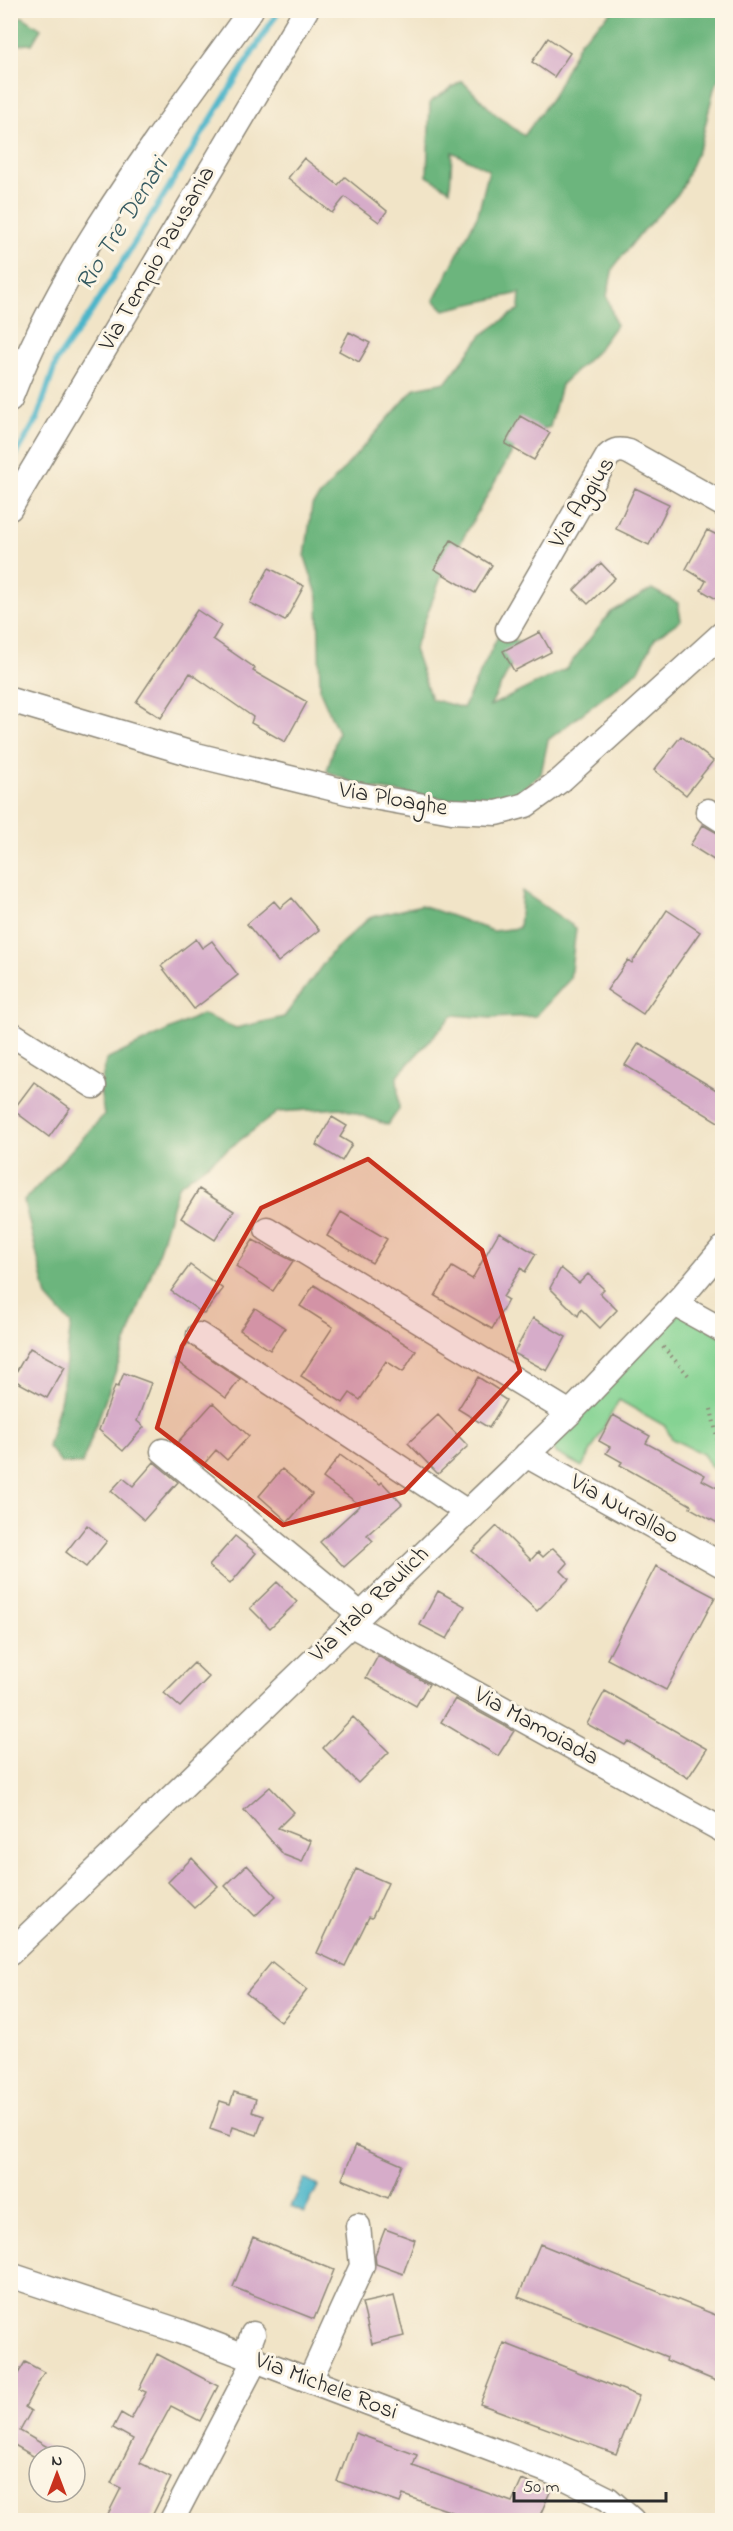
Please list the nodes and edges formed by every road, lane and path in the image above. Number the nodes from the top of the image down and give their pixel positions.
1 (251, 10) edge
2 (306, 10) edge
3 (10, 399) edge
4 (723, 504) edge
5 (10, 508) edge
6 (508, 629) dead end
7 (723, 633) edge
8 (10, 700) edge
9 (10, 1033) edge
10 (94, 1086) dead end
11 (267, 1228) dead end
12 (723, 1249) edge
13 (675, 1304) junction
14 (723, 1330) edge
15 (649, 1331) junction
16 (199, 1335) dead end
17 (723, 1374) edge
18 (691, 1378) dead end
19 (718, 1378) dead end
20 (711, 1409) dead end
21 (570, 1413) junction
22 (163, 1451) dead end
23 (526, 1455) junction
24 (723, 1460) edge
25 (467, 1512) junction
26 (723, 1565) edge
27 (355, 1619) junction
28 (723, 1830) edge
29 (10, 1953) edge
30 (358, 2226) dead end
31 (10, 2275) edge
32 (251, 2350) junction
33 (310, 2380) junction
34 (172, 2520) edge
35 (632, 2520) edge

1 - 3 street
2 - 5 street, Via Tempio Pausania
4 - 6 street, Via Aggius
7 - 8 street, Via Ploaghe
9 - 10 street
11 - 21 street
12 - 13 street, Via Italo Raulich
13 - 14 street
13 - 15 street, Via Italo Raulich
15 - 18 path
15 - 21 street, Via Italo Raulich
16 - 25 street
17 - 19 path
20 - 24 path
21 - 23 street, Via Italo Raulich
22 - 27 street, Via Mamoiada
23 - 25 street, Via Italo Raulich
23 - 26 street, Via Nurallao
25 - 27 street, Via Italo Raulich
27 - 28 street, Via Mamoiada
27 - 29 street, Via Italo Raulich
30 - 33 street
31 - 32 street, Via Michele Rosi
32 - 33 street, Via Michele Rosi
32 - 34 street
33 - 35 street, Via Michele Rosi

